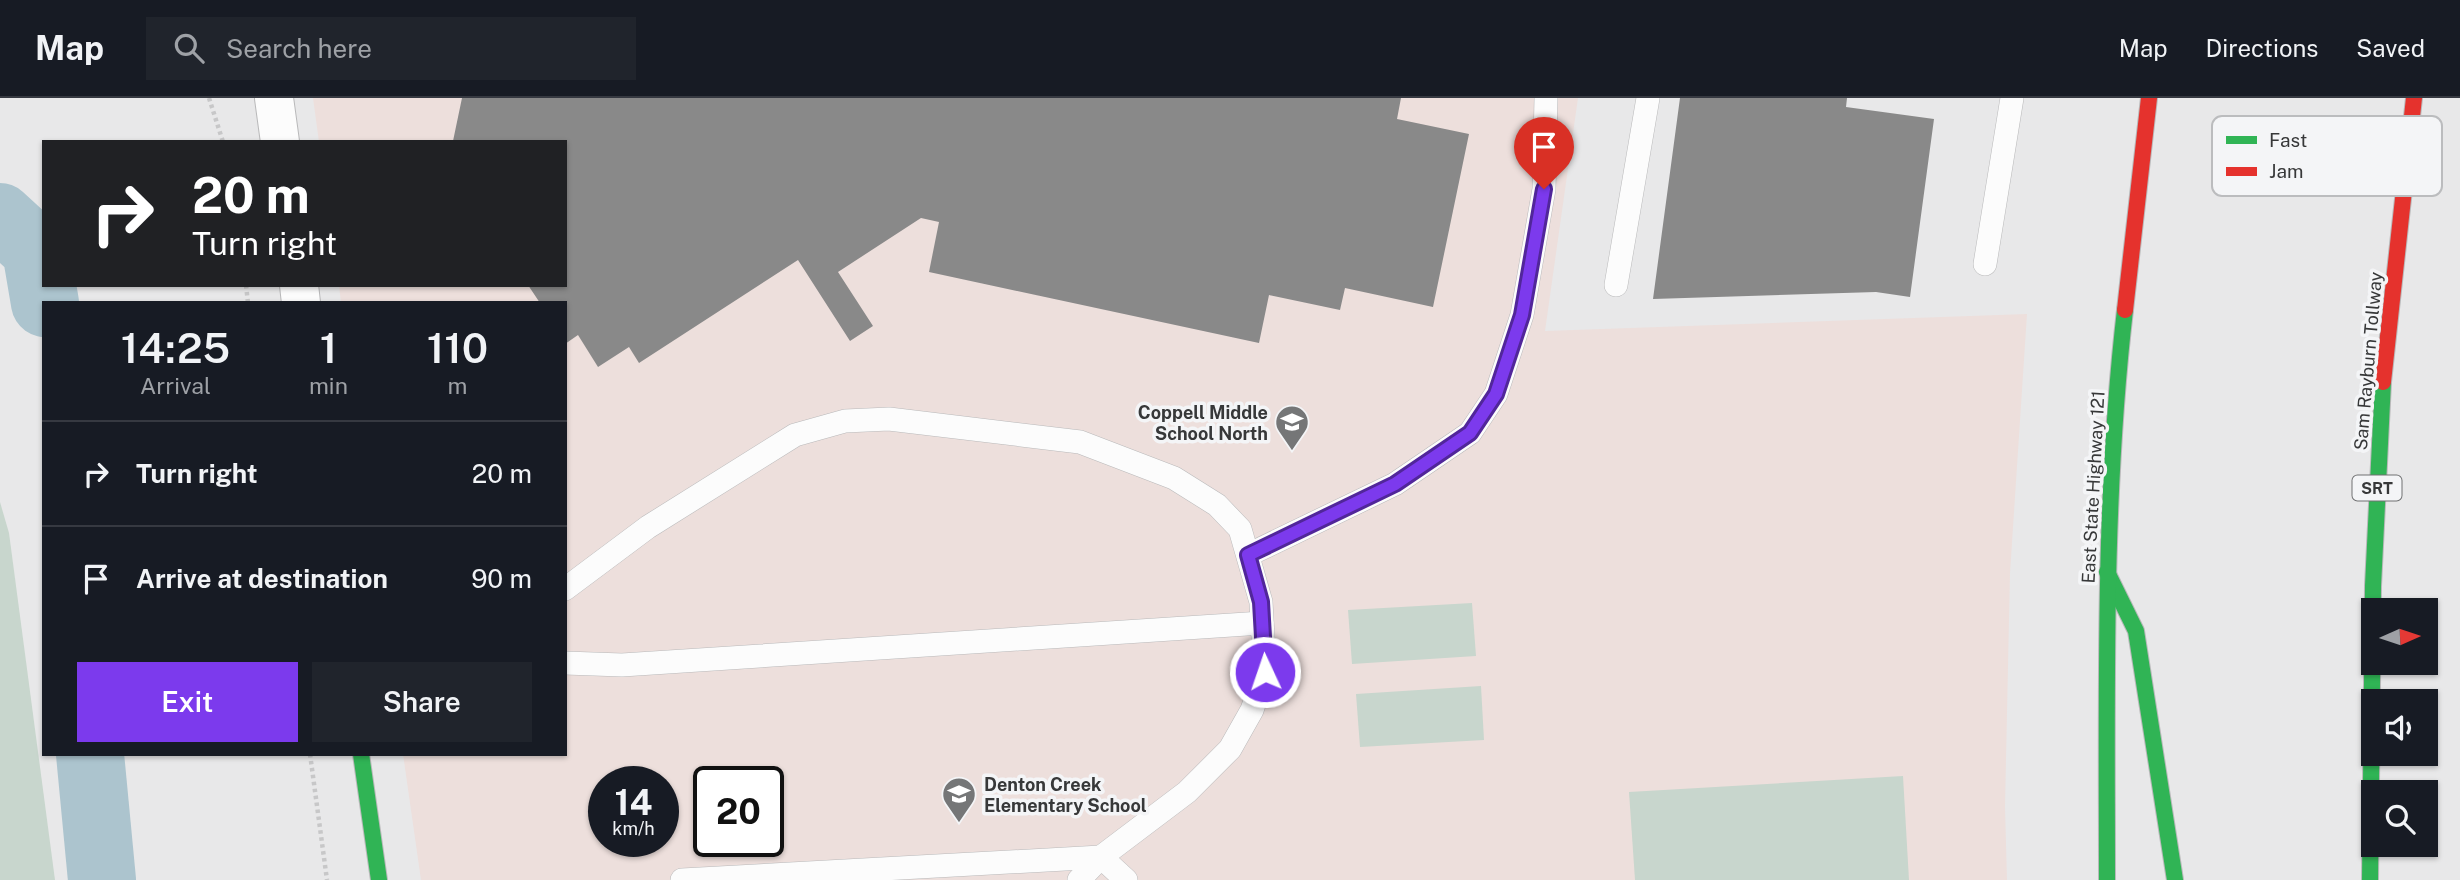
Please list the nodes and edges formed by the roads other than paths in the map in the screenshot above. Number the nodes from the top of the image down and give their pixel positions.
1 (274, 98) edge
2 (1546, 98) edge
3 (1648, 98) edge
4 (2012, 98) edge
5 (2149, 98) edge
6 (2414, 98) edge
7 (2412, 116) edge
8 (280, 140) edge
9 (2403, 196) edge
10 (1985, 264) dead end
11 (1616, 285) dead end
12 (1248, 555) junction
13 (2107, 572) junction
14 (567, 588) edge
15 (1262, 623) junction
16 (567, 663) edge
17 (361, 756) edge
18 (1101, 857) junction
19 (379, 880) edge
20 (682, 880) edge
21 (1079, 880) edge
22 (1126, 880) edge
23 (2107, 880) edge
24 (2175, 880) edge
25 (2370, 880) edge

1 - 8 street
2 - 12 lane
3 - 11 lane
4 - 10 lane
5 - 13 main road, East State Highway 121
6 - 7 main road, Sam Rayburn Tollway / SRT
9 - 25 main road, Sam Rayburn Tollway / SRT
12 - 14 lane
12 - 15 lane
13 - 23 main road, East State Highway 121
13 - 24 main road
15 - 16 lane
15 - 18 lane
17 - 19 main road
18 - 20 lane
18 - 21 lane
18 - 22 lane

